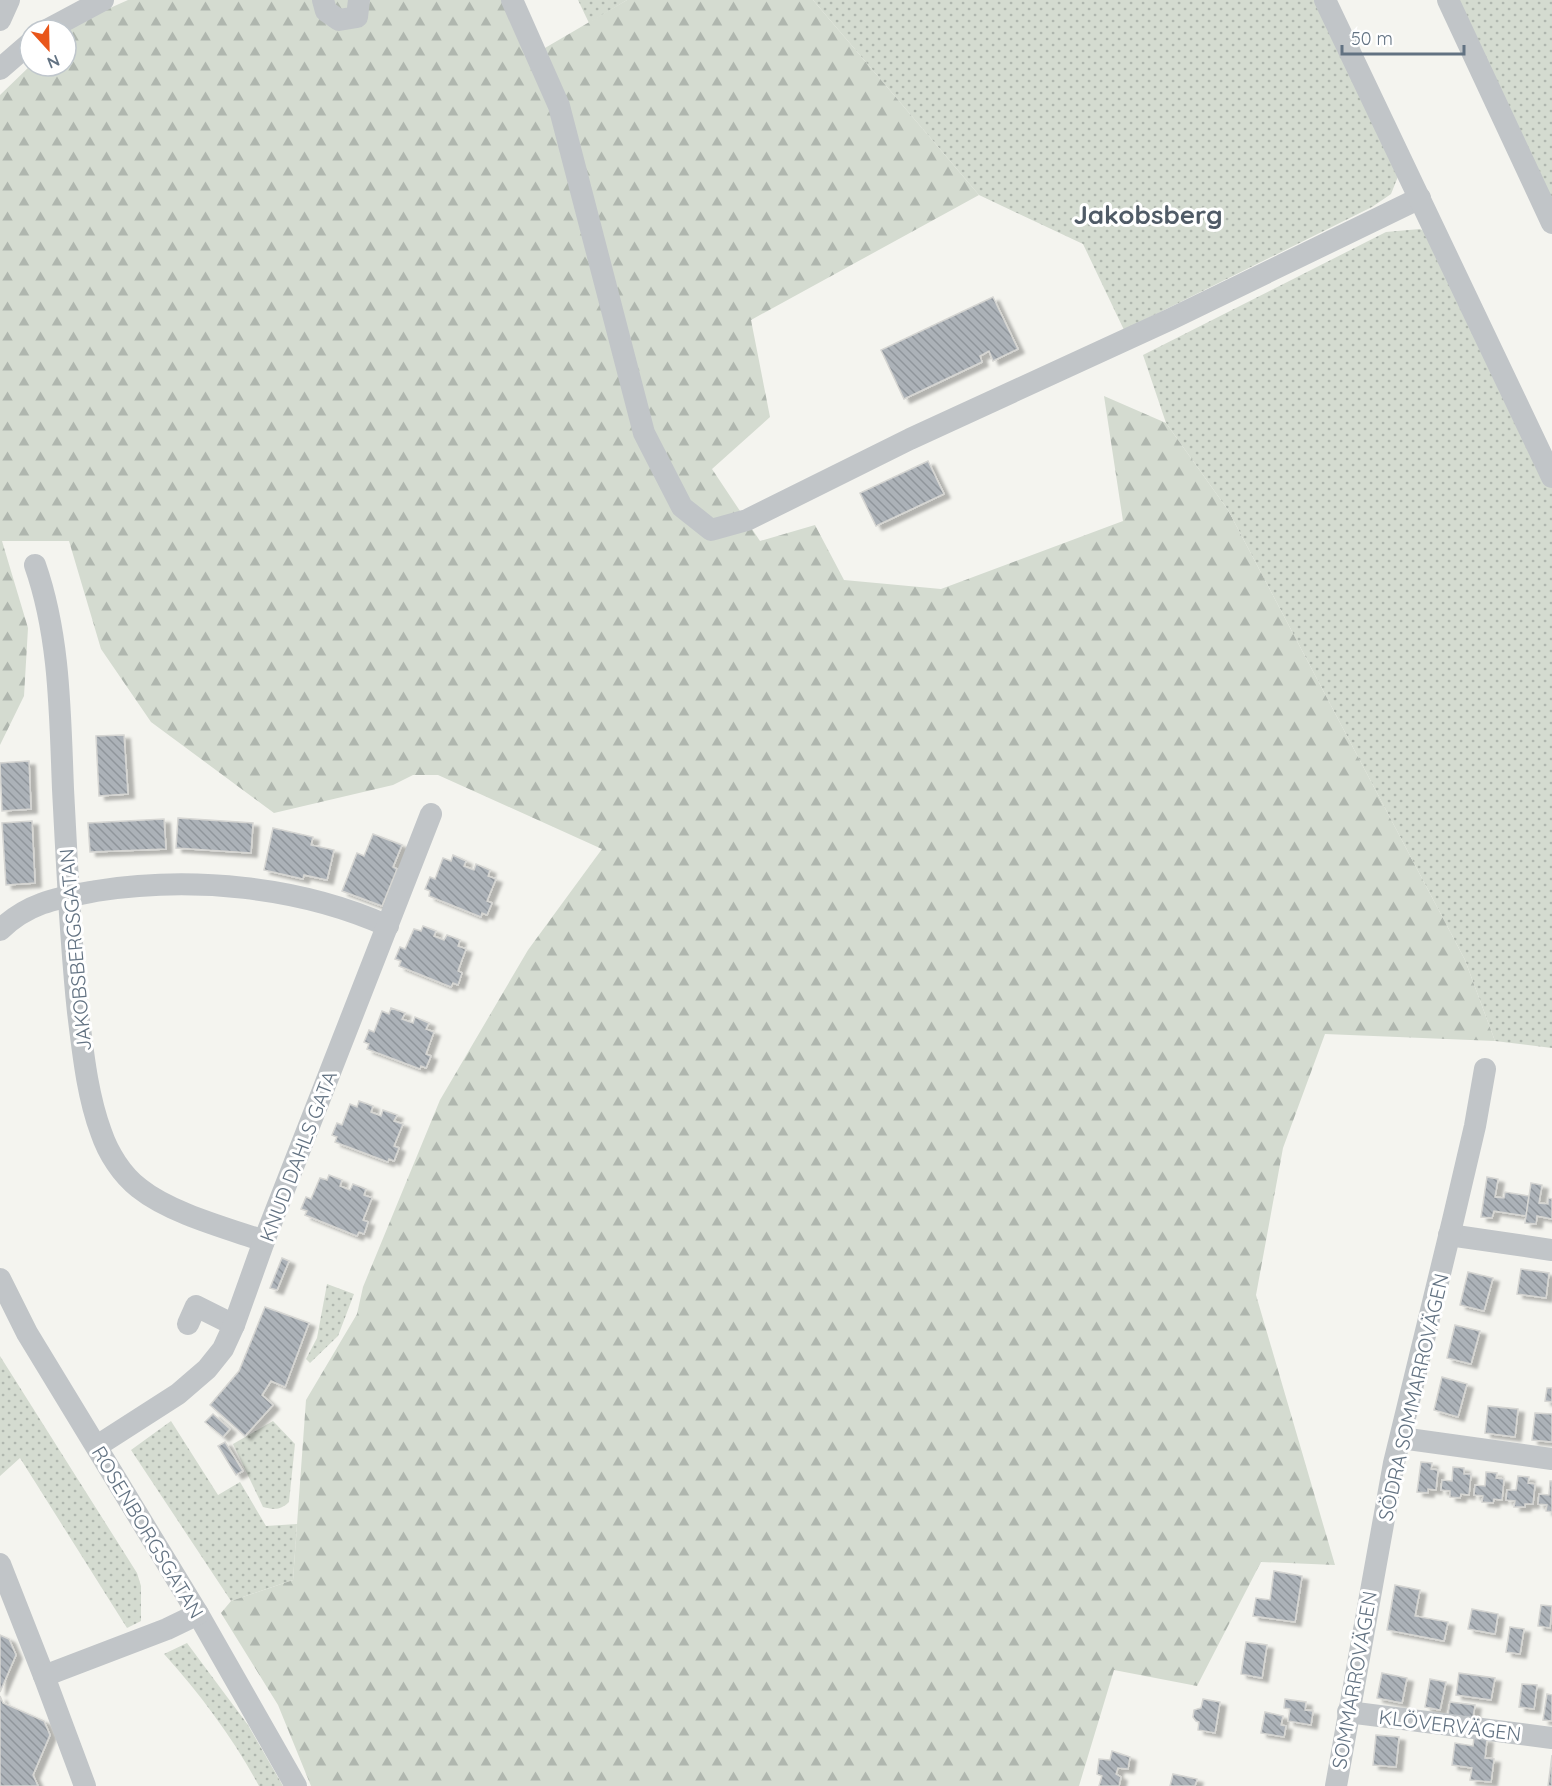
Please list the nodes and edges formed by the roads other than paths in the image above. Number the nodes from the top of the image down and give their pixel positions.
1 (9, 0) edge
2 (103, 0) edge
3 (323, 0) edge
4 (358, 0) edge
5 (512, 0) edge
6 (1325, 0) edge
7 (1448, 0) edge
8 (69, 18) edge
9 (0, 20) edge
10 (18, 53) edge
11 (0, 69) edge
12 (1420, 198) junction
13 (1552, 223) edge
14 (1552, 477) edge
15 (35, 564) dead end
16 (431, 814) dead end
17 (70, 896) junction
18 (387, 926) junction
19 (0, 930) edge
20 (1485, 1069) dead end
21 (1451, 1228) junction
22 (264, 1241) junction
23 (1552, 1250) edge
24 (0, 1279) edge
25 (196, 1306) dead end
26 (234, 1325) junction
27 (1401, 1438) junction
28 (97, 1446) junction
29 (1552, 1459) edge
30 (0, 1564) edge
31 (1373, 1574) joint
32 (198, 1614) junction
33 (44, 1676) junction
34 (1348, 1712) junction
35 (1552, 1738) edge
36 (85, 1786) edge
37 (296, 1786) edge
38 (1336, 1786) edge

1 - 9 street
2 - 8 street
3 - 4 street
5 - 12 street
6 - 12 street
7 - 13 street
10 - 11 street
12 - 14 street
15 - 17 street, JAKOBSBERGSGATAN
16 - 18 street, KNUD DAHLS GATA
17 - 18 street
17 - 19 street
17 - 22 street, JAKOBSBERGSGATAN
18 - 22 street, KNUD DAHLS GATA
20 - 21 street
21 - 23 street
21 - 27 street, SÖDRA SOMMARROVÄGEN
22 - 26 street, KNUD DAHLS GATA
24 - 28 street, ROSENBORGSGATAN
25 - 26 street
26 - 28 street, KNUD DAHLS GATA
27 - 29 street
27 - 31 street, SÖDRA SOMMARROVÄGEN
28 - 32 street, ROSENBORGSGATAN
30 - 33 street
31 - 34 street, SOMMARROVÄGEN
32 - 33 street
32 - 37 street, ROSENBORGSGATAN
33 - 36 street
34 - 35 street, KLÖVERVÄGEN
34 - 38 street, SOMMARROVÄGEN

